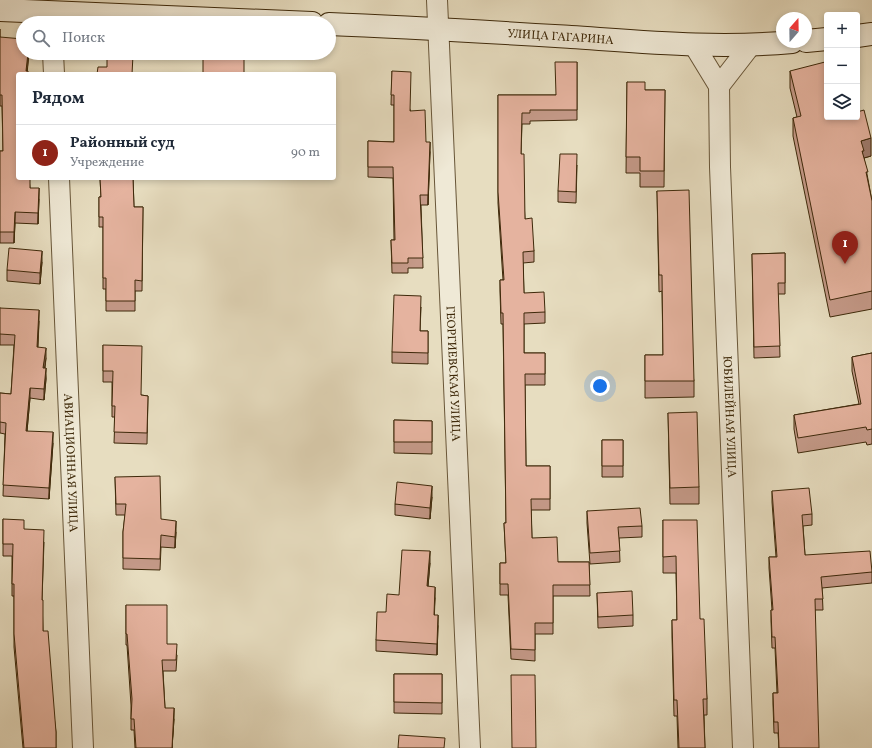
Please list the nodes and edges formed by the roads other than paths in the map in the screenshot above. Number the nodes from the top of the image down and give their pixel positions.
1 (437, 0) edge
2 (0, 10) edge
3 (52, 12) edge
4 (147, 16) edge
5 (336, 24) edge
6 (438, 28) junction
7 (872, 34) edge
8 (860, 36) edge
9 (824, 39) edge
10 (812, 40) edge
11 (776, 44) edge
12 (694, 45) junction
13 (750, 46) junction
14 (53, 60) edge
15 (54, 72) edge
16 (719, 86) junction
17 (59, 180) edge
18 (83, 748) edge
19 (470, 748) edge
20 (743, 748) edge

1 - 6 street, ГЕОРГИЕВСКАЯ УЛИЦА
2 - 3 main road
3 - 4 main road
5 - 6 main road, УЛИЦА ГАГАРИНА
6 - 12 main road, УЛИЦА ГАГАРИНА
6 - 19 street, ГЕОРГИЕВСКАЯ УЛИЦА
7 - 8 main road
9 - 10 main road
11 - 13 main road, УЛИЦА ГАГАРИНА
12 - 13 main road, УЛИЦА ГАГАРИНА
12 - 16 street, ЮБИЛЕЙНАЯ УЛИЦА
13 - 16 street
14 - 15 street
16 - 20 street, ЮБИЛЕЙНАЯ УЛИЦА
17 - 18 street, АВИАЦИОННАЯ УЛИЦА

